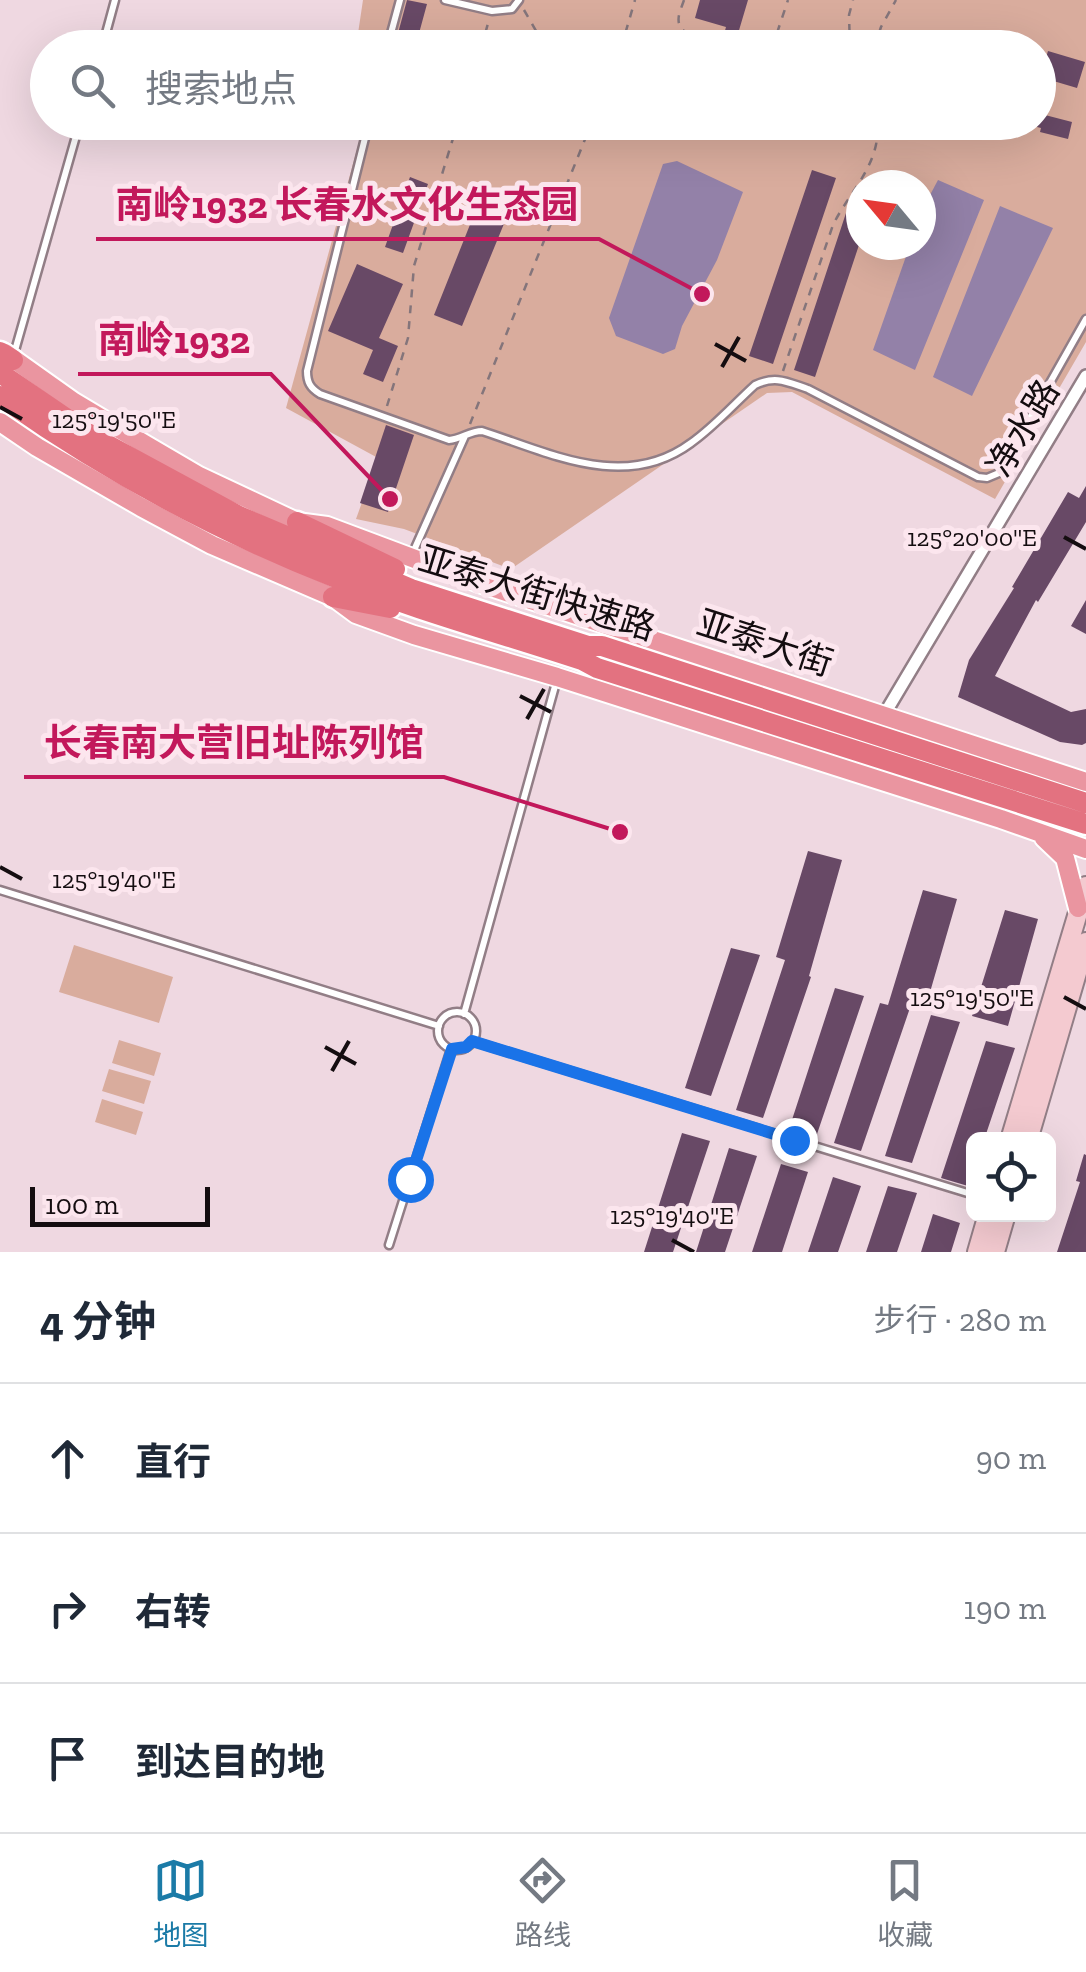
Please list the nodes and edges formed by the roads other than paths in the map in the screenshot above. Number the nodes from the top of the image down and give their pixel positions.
1 (115, 0) edge
2 (400, 0) edge
3 (446, 0) edge
4 (519, 1) edge
5 (107, 30) edge
6 (392, 30) edge
7 (74, 140) edge
8 (364, 140) edge
9 (1086, 319) edge
10 (3, 359) edge
11 (1086, 376) edge
12 (0, 396) edge
13 (0, 422) edge
14 (465, 434) junction
15 (296, 522) junction
16 (411, 558) junction
17 (333, 597) junction
18 (602, 646) junction
19 (597, 668) junction
20 (558, 678) junction
21 (884, 715) junction
22 (837, 732) junction
23 (1086, 772) edge
24 (1062, 774) junction
25 (1086, 782) edge
26 (1086, 803) edge
27 (1086, 824) edge
28 (1040, 834) junction
29 (1086, 849) edge
30 (1086, 886) edge
31 (0, 890) edge
32 (1078, 908) junction
33 (1086, 942) edge
34 (464, 1014) junction
35 (439, 1026) junction
36 (472, 1041) junction
37 (452, 1049) junction
38 (1012, 1132) edge
39 (1030, 1132) edge
40 (966, 1193) edge
41 (986, 1222) edge
42 (1004, 1222) edge
43 (389, 1245) dead end
44 (978, 1252) edge
45 (995, 1252) edge

1 - 5 lane
2 - 6 lane
3 - 4 lane
7 - 10 lane
8 - 14 lane
9 - 14 lane
10 - 15 main road, 亚泰大街
10 - 18 highway, 亚泰大街快速路
11 - 21 street, 净水路
12 - 19 highway, 亚泰大街快速路
13 - 17 main road
14 - 16 lane
15 - 16 main road, 亚泰大街
15 - 18 highway
16 - 21 main road, 亚泰大街
17 - 19 highway
17 - 20 main road
18 - 22 highway, 亚泰大街快速路
19 - 22 highway, 亚泰大街快速路
20 - 28 main road
20 - 34 lane
21 - 24 main road, 亚泰大街
22 - 26 highway, 亚泰大街快速路
22 - 27 highway, 亚泰大街快速路
23 - 24 main road
24 - 25 main road, 亚泰大街
28 - 29 main road
28 - 32 main road
30 - 32 main road
31 - 35 lane
32 - 38 main road
33 - 39 main road
34 - 35 lane
34 - 36 lane
35 - 37 lane
36 - 37 lane
36 - 40 lane
37 - 43 lane
41 - 44 main road
42 - 45 main road

